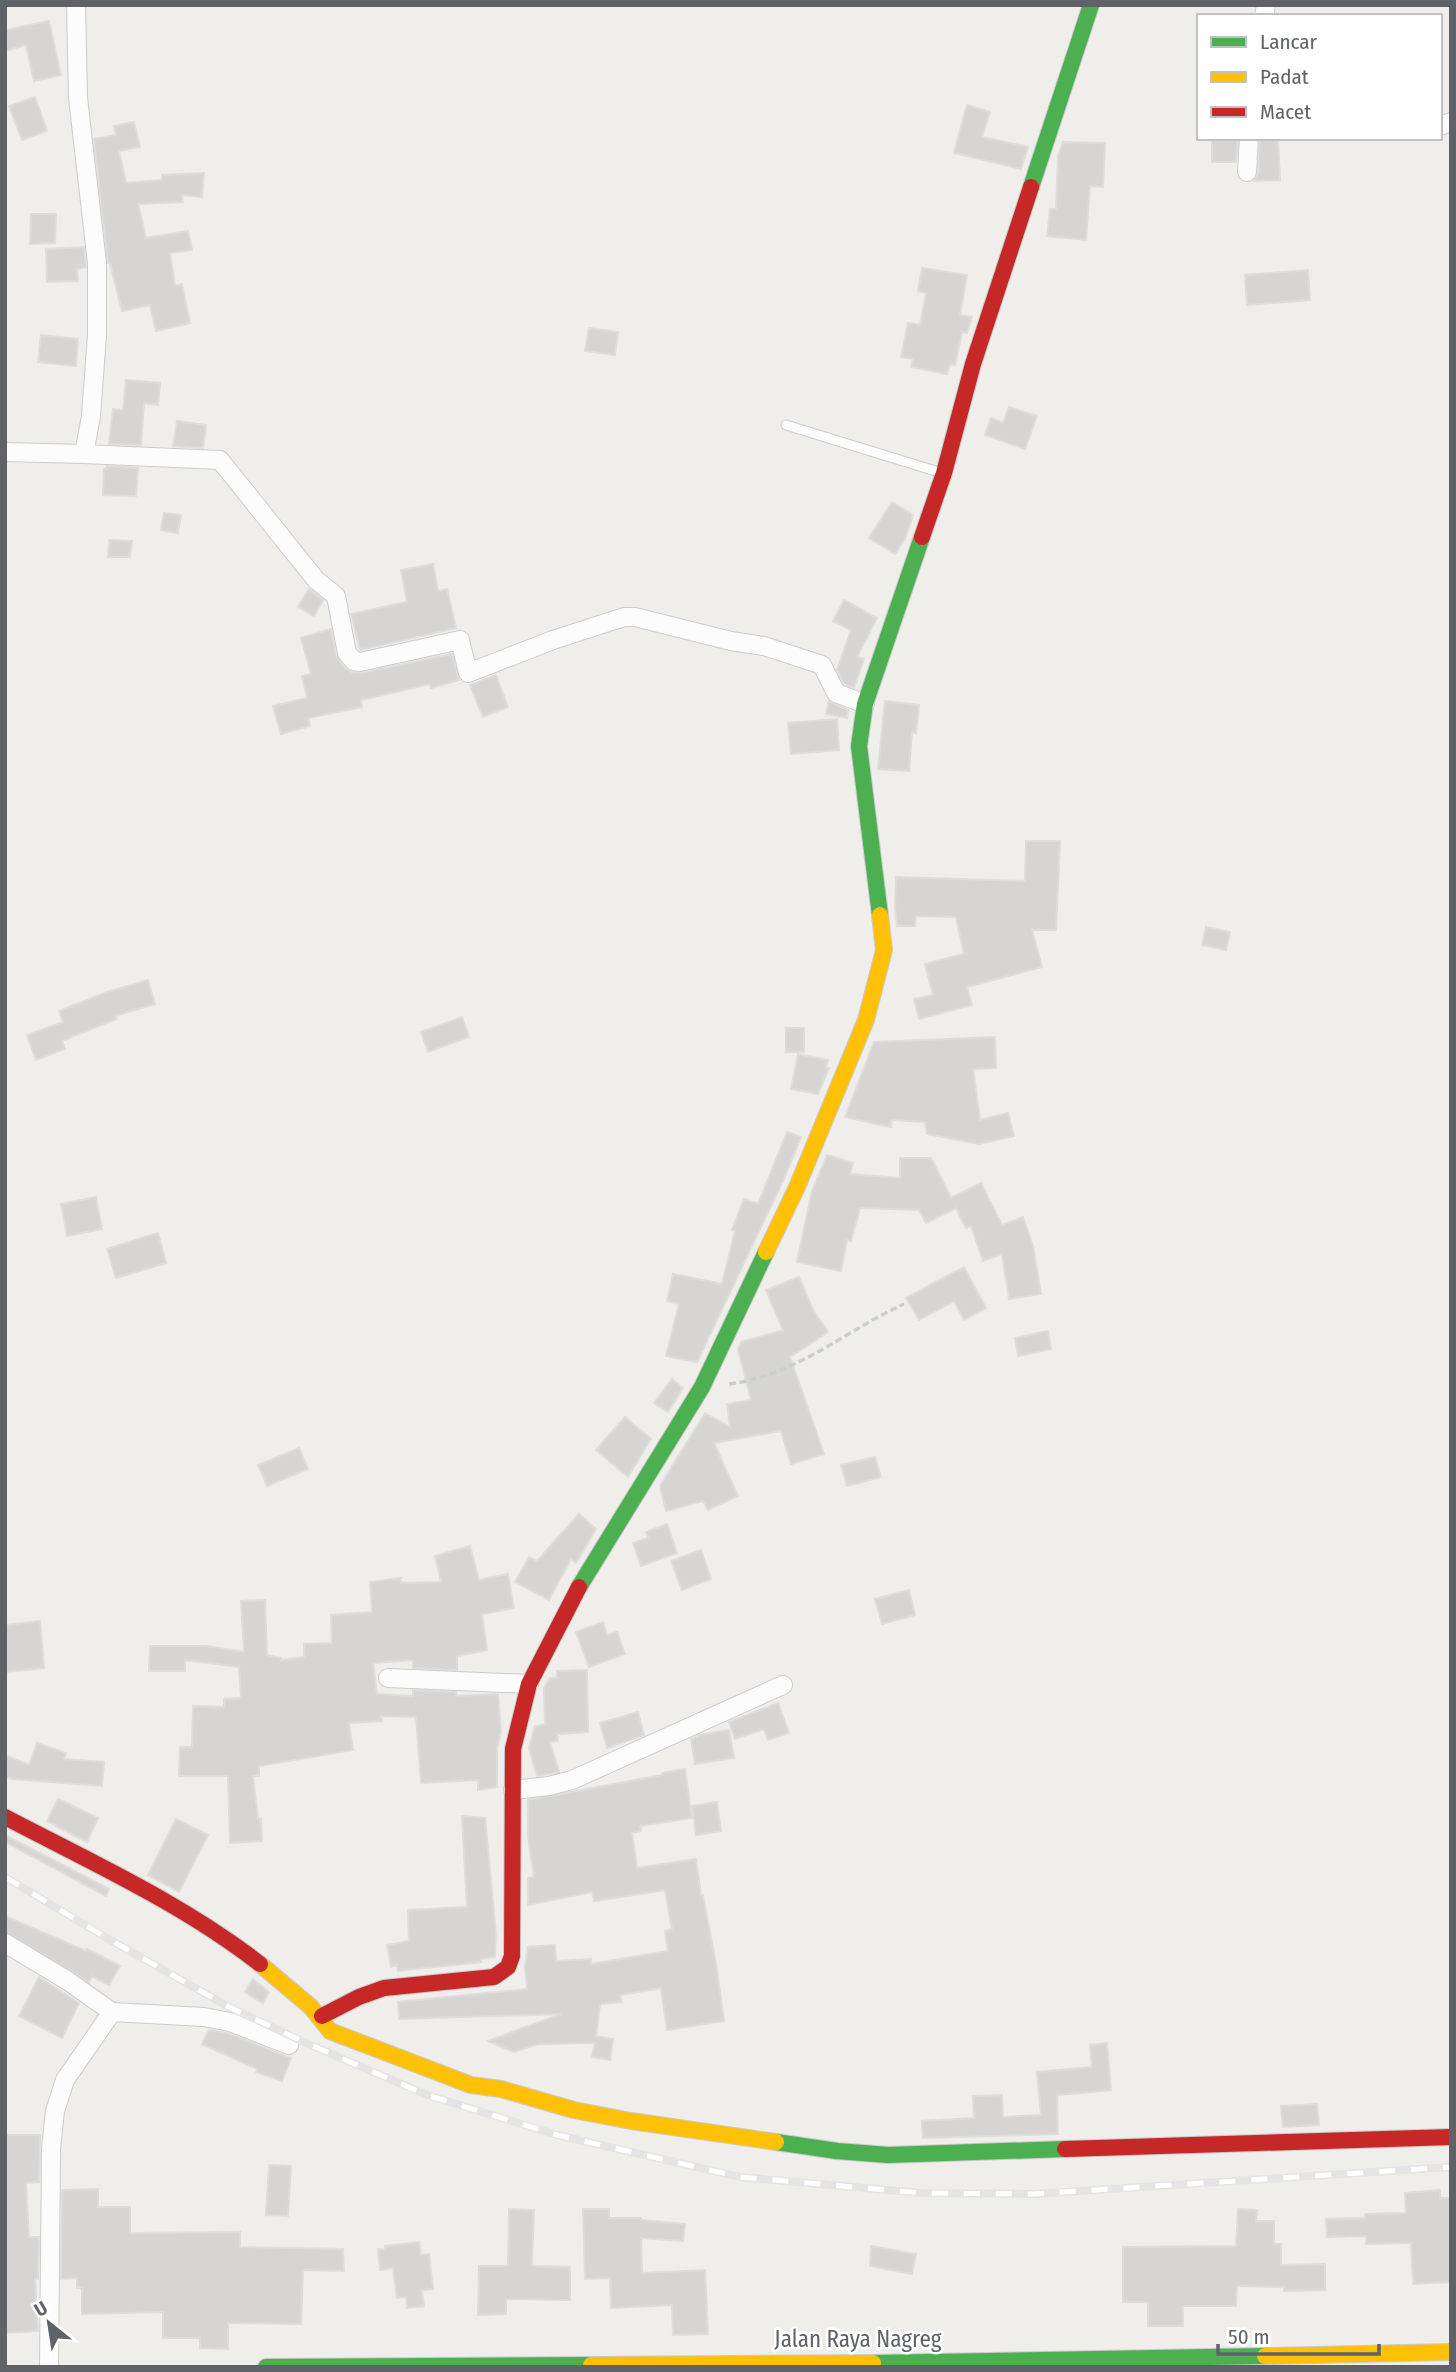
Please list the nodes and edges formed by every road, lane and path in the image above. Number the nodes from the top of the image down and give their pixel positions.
1 (76, 5) edge
2 (1091, 5) edge
3 (1249, 140) edge
4 (1247, 172) dead end
5 (786, 425) dead end
6 (5, 452) edge
7 (84, 454) junction
8 (944, 473) junction
9 (865, 704) junction
10 (904, 1304) dead end
11 (702, 1387) junction
12 (388, 1678) dead end
13 (528, 1684) junction
14 (783, 1685) dead end
15 (513, 1790) junction
16 (5, 1817) edge
17 (5, 1943) edge
18 (112, 2012) junction
19 (322, 2016) junction
20 (289, 2045) dead end
21 (1451, 2137) edge
22 (1451, 2353) edge
23 (733, 2365) edge
24 (49, 2367) edge
25 (266, 2367) edge

1 - 7 street
2 - 8 main road
3 - 4 street
5 - 8 lane
6 - 7 street
7 - 9 street
8 - 9 main road
9 - 11 main road
10 - 11 path
11 - 13 main road
12 - 13 street
13 - 15 main road
14 - 15 street
15 - 19 main road
16 - 19 main road
17 - 18 street
18 - 20 street
18 - 24 street
19 - 21 main road
22 - 23 main road, Jalan Raya Nagreg
23 - 25 main road, Jalan Raya Nagreg

